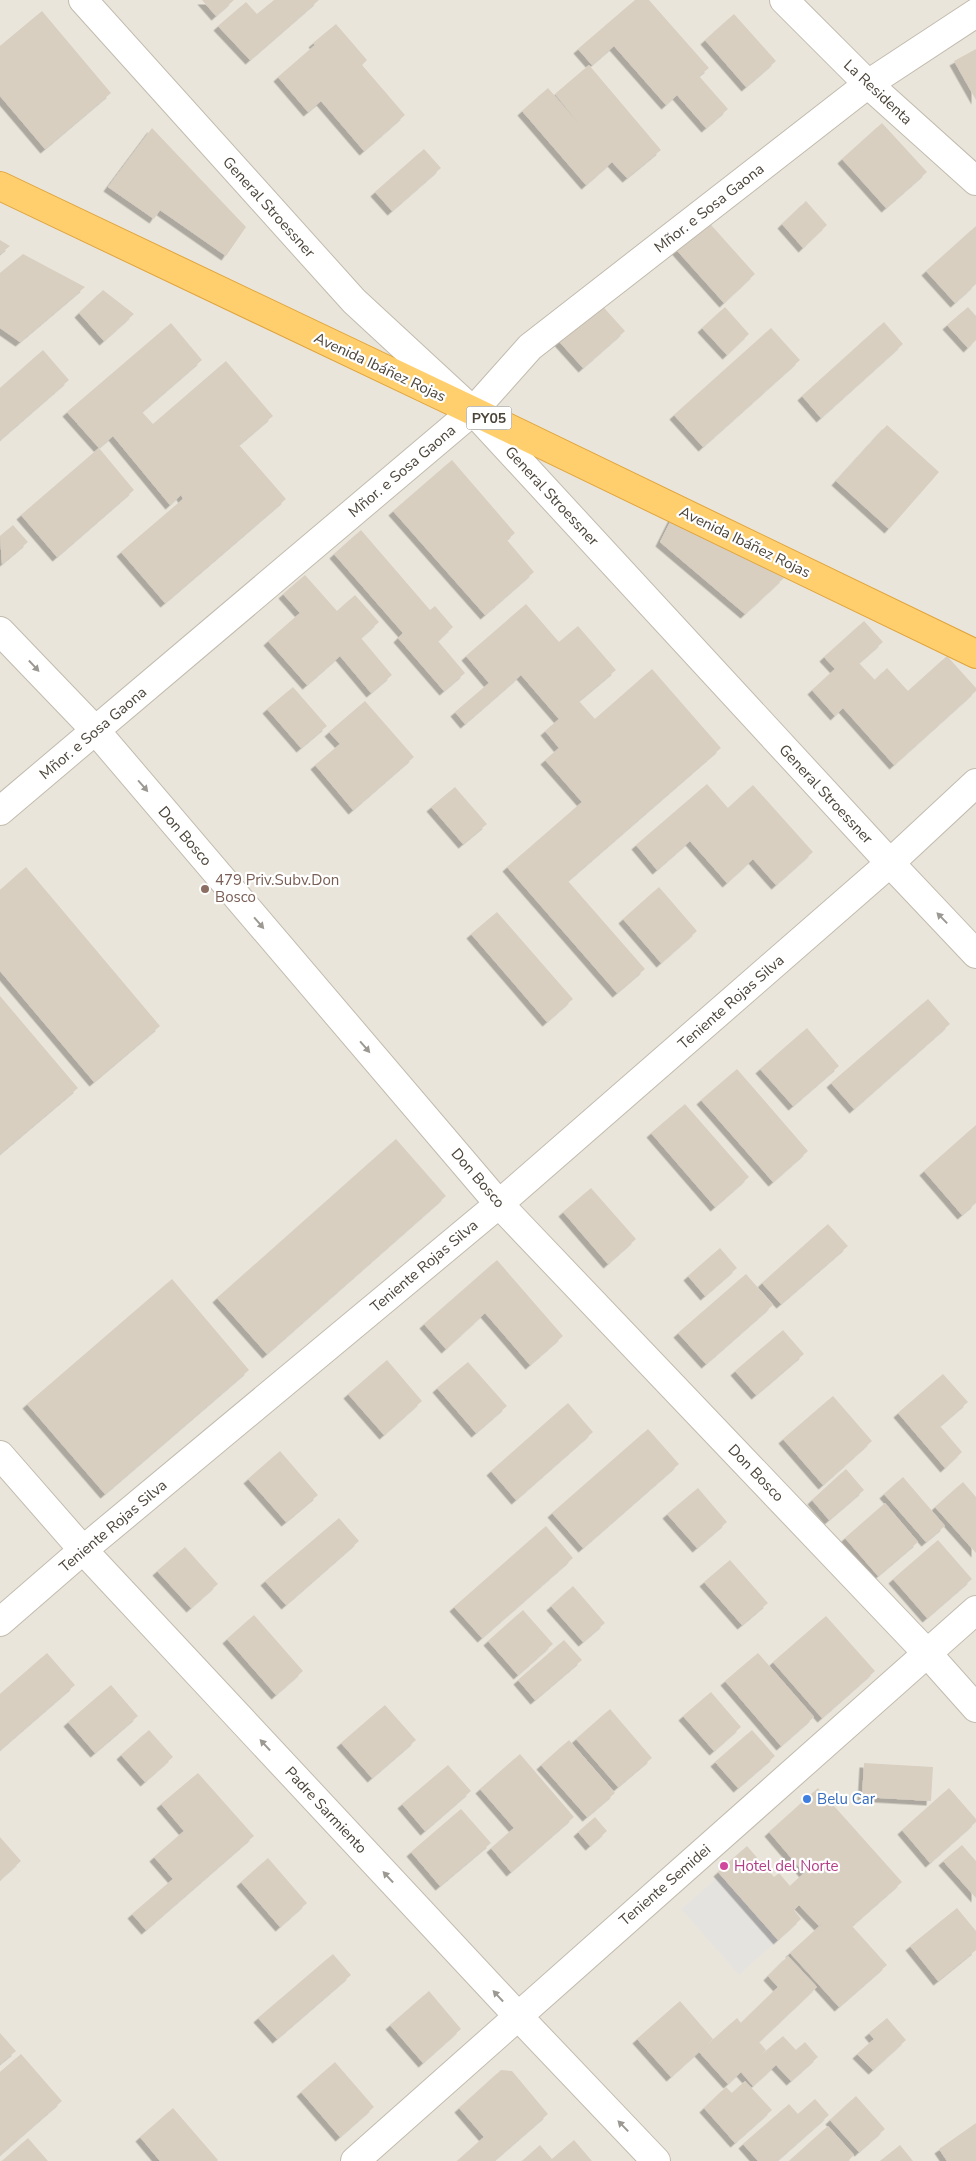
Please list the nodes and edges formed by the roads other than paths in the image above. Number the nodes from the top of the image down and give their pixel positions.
1 (83, 0) edge
2 (784, 0) edge
3 (976, 13) edge
4 (868, 84) junction
5 (976, 181) edge
6 (0, 186) edge
7 (473, 411) junction
8 (0, 631) edge
9 (976, 654) edge
10 (96, 731) junction
11 (976, 783) edge
12 (0, 811) edge
13 (890, 863) junction
14 (976, 954) edge
15 (499, 1204) junction
16 (0, 1454) edge
17 (83, 1550) junction
18 (976, 1610) edge
19 (0, 1622) edge
20 (927, 1653) junction
21 (976, 1708) edge
22 (517, 2016) junction
23 (355, 2161) edge
24 (656, 2161) edge

1 - 7 street, General Stroessner
2 - 4 street, La Residenta
3 - 4 street, Mñor. e Sosa Gaona
4 - 5 street, La Residenta
4 - 7 street, Mñor. e Sosa Gaona
6 - 7 highway, Avenida Ibáñez Rojas / PY05
7 - 9 highway, Avenida Ibáñez Rojas / PY05
7 - 10 street, Mñor. e Sosa Gaona
7 - 13 street, General Stroessner
8 -> 10 street, Don Bosco
10 - 12 street, Mñor. e Sosa Gaona
10 -> 15 street, Don Bosco
11 - 13 street, Teniente Rojas Silva
14 -> 13 street, General Stroessner
13 - 15 street, Teniente Rojas Silva
15 - 17 street, Teniente Rojas Silva
15 - 20 street, Don Bosco
16 - 17 street, Padre Sarmiento
17 - 19 street, Teniente Rojas Silva
22 -> 17 street, Padre Sarmiento
18 - 20 street, Teniente Semidei
20 - 21 street, Don Bosco
20 - 22 street, Teniente Semidei
22 - 23 street, Teniente Semidei
24 -> 22 street, Padre Sarmiento

